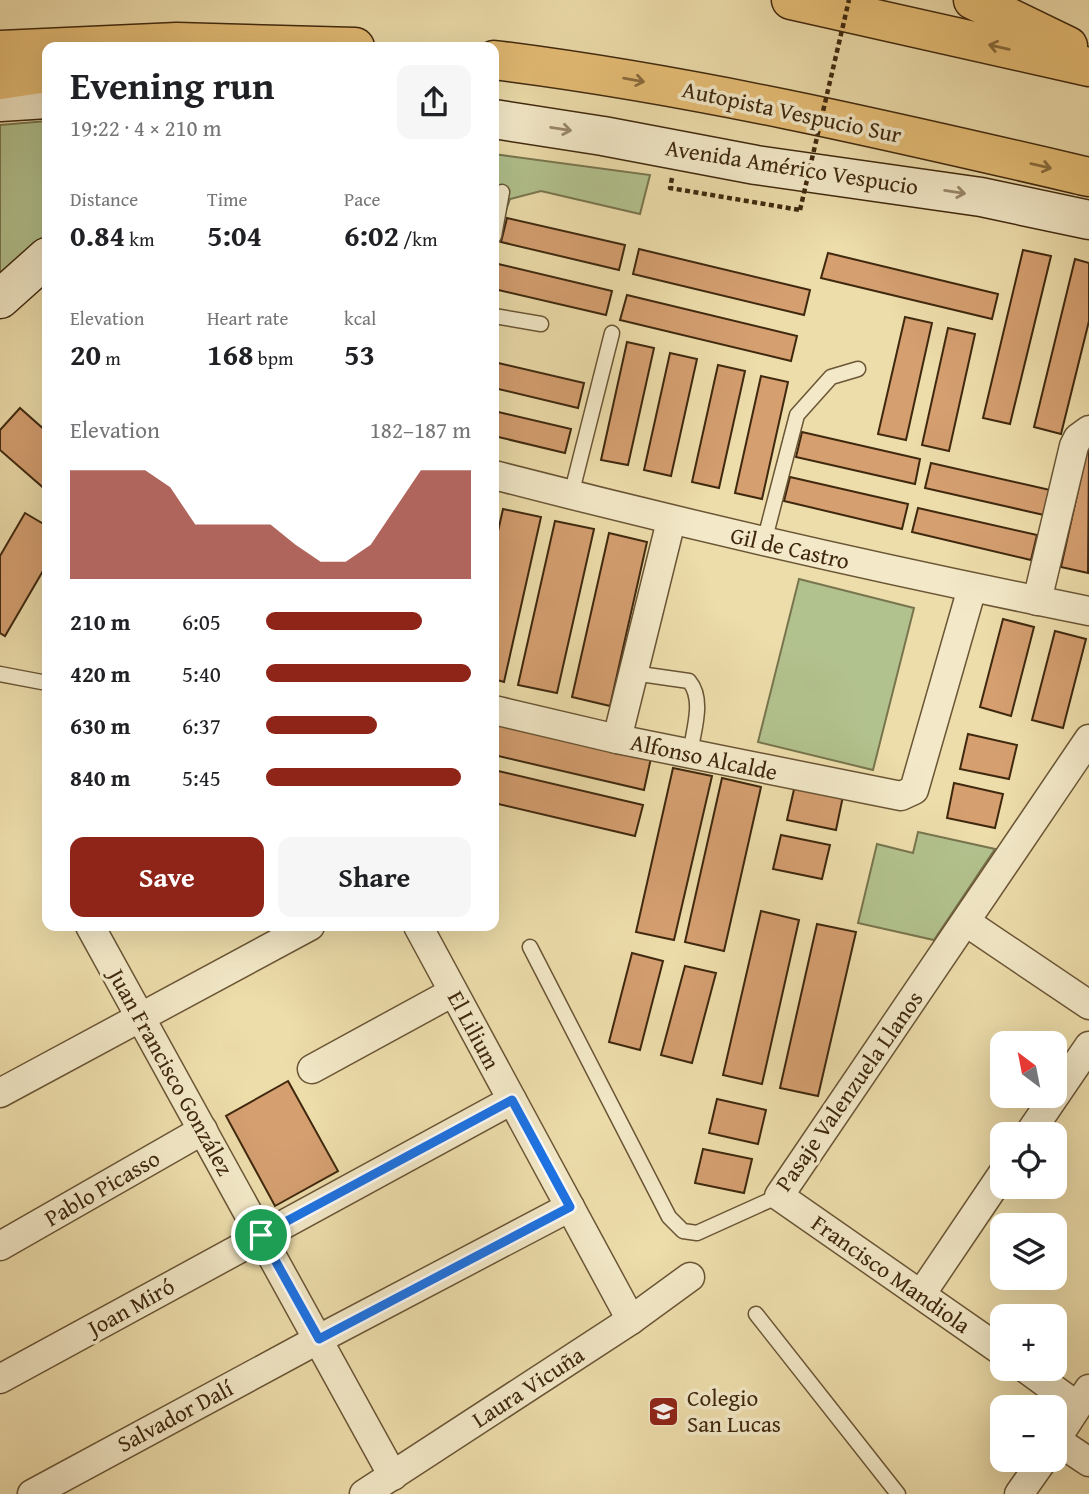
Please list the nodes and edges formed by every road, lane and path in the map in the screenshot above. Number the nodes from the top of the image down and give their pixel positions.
1 (791, 0) edge
2 (849, 0) edge
3 (973, 0) edge
4 (42, 48) edge
5 (0, 50) edge
6 (1089, 56) edge
7 (499, 61) edge
8 (1089, 67) edge
9 (42, 74) edge
10 (0, 80) edge
11 (42, 99) edge
12 (0, 102) edge
13 (499, 120) edge
14 (1089, 177) edge
15 (502, 192) dead end
16 (499, 208) edge
17 (800, 210) dead end
18 (1089, 220) edge
19 (42, 261) edge
20 (0, 299) edge
21 (499, 317) edge
22 (541, 324) dead end
23 (612, 334) dead end
24 (858, 369) dead end
25 (1089, 430) edge
26 (499, 476) edge
27 (571, 495) junction
28 (671, 521) junction
29 (764, 542) junction
30 (972, 588) junction
31 (1037, 601) junction
32 (1089, 611) edge
33 (634, 673) junction
34 (0, 674) edge
35 (42, 682) edge
36 (499, 711) edge
37 (617, 739) junction
38 (1089, 739) edge
39 (690, 754) junction
40 (965, 922) junction
41 (93, 931) edge
42 (301, 931) edge
43 (421, 931) edge
44 (530, 947) dead end
45 (453, 992) junction
46 (1089, 1005) edge
47 (142, 1018) junction
48 (1089, 1046) edge
49 (312, 1069) dead end
50 (0, 1093) edge
51 (512, 1100) junction
52 (1037, 1122) edge
53 (203, 1130) junction
54 (990, 1192) edge
55 (779, 1196) junction
56 (570, 1207) junction
57 (261, 1235) junction
58 (0, 1246) edge
59 (690, 1277) dead end
60 (922, 1293) junction
61 (756, 1314) dead end
62 (631, 1320) junction
63 (319, 1339) junction
64 (990, 1343) edge
65 (0, 1378) edge
66 (1050, 1381) edge
67 (1083, 1398) edge
68 (1067, 1423) edge
69 (1067, 1447) edge
70 (1089, 1462) edge
71 (1035, 1472) edge
72 (393, 1476) junction
73 (32, 1494) edge
74 (364, 1494) edge
75 (898, 1494) edge
76 (1019, 1494) edge

8 -> 1 highway
2 - 17 path, bridge
3 - 6 highway
4 - 5 highway
7 -> 14 highway, Autopista Vespucio Sur
9 - 10 highway
11 - 12 main road
13 -> 18 main road, Avenida Américo Vespucio
15 - 16 lane
19 - 20 main road
21 - 22 lane
23 - 27 lane
24 - 29 lane
25 - 31 street
26 - 27 street, Gil de Castro
27 - 28 street, Gil de Castro
28 - 29 street, Gil de Castro
28 - 33 street
29 - 30 street, Gil de Castro
30 - 31 street, Gil de Castro
30 - 39 street, Alfonso Alcalde
31 - 32 street, Gil de Castro
33 - 37 street
33 - 39 lane
34 - 35 lane
36 - 37 street, Alfonso Alcalde
37 - 39 street, Alfonso Alcalde
38 - 40 street, Pasaje Valenzuela Llanos
40 - 46 street
40 - 55 street, Pasaje Valenzuela Llanos
41 - 47 street, Juan Francisco González
42 - 47 street
43 - 45 street, El Lilium
44 - 55 lane, Pasaje Valenzuela Llanos
45 - 49 street
45 - 51 street, El Lilium
47 - 50 street
47 - 53 street, Juan Francisco González
48 - 52 street
51 - 56 street, El Lilium
51 - 57 street, Joan Miró
53 - 57 street, Juan Francisco González
53 - 58 street, Pablo Picasso
54 - 60 street
55 - 60 street, Francisco Mandiola
56 - 62 street, El Lilium
56 - 63 street, Salvador Dalí
57 - 63 street, Juan Francisco González
57 - 65 street, Joan Miró
59 - 62 street, Laura Vicuña
60 - 64 street, Francisco Mandiola
61 - 75 lane
62 - 72 street, Laura Vicuña
63 - 72 street, Juan Francisco González
63 - 73 street, Salvador Dalí
66 - 67 street
67 - 68 street
69 - 70 street
71 - 76 street
72 - 74 street, Laura Vicuña

